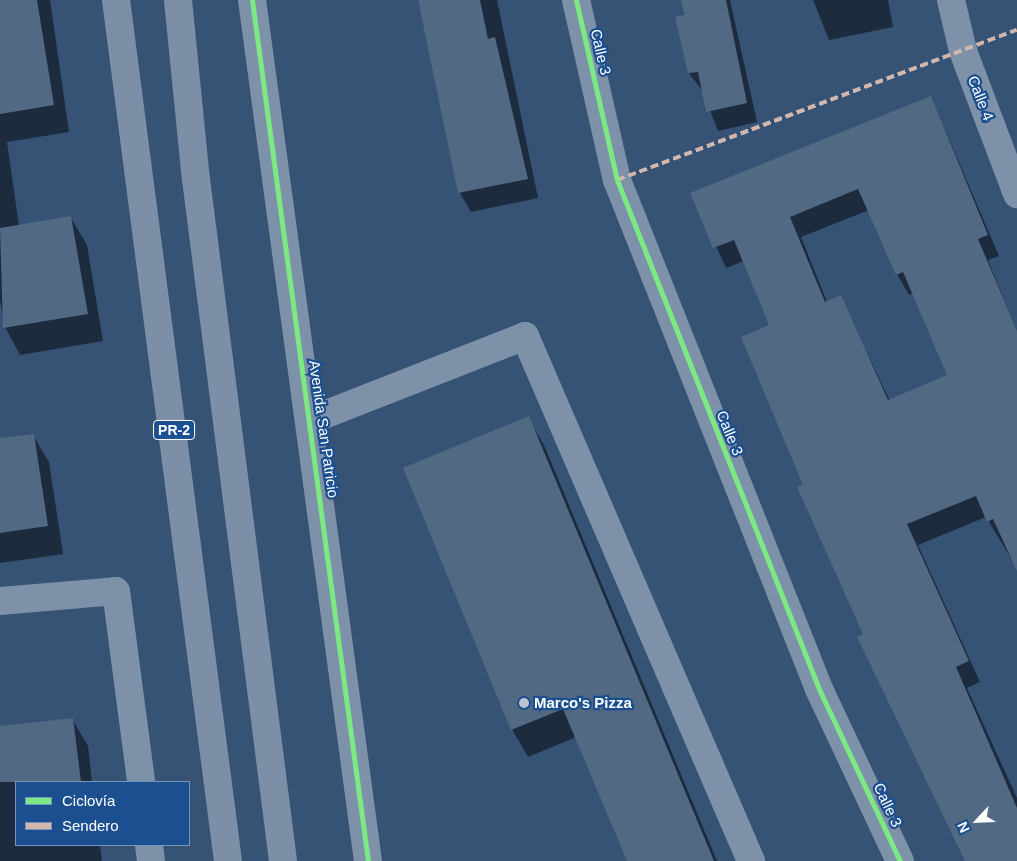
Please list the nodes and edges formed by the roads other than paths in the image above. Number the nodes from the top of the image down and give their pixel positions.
1 (116, 0) edge
2 (178, 0) edge
3 (252, 0) edge
4 (576, 0) edge
5 (951, 0) edge
6 (1017, 194) edge
7 (311, 420) junction
8 (0, 601) edge
9 (141, 781) edge
10 (149, 846) edge
11 (151, 861) edge
12 (228, 861) edge
13 (283, 861) edge
14 (368, 861) edge
15 (751, 861) edge
16 (900, 861) edge

1 - 12 main road, PR-2
2 - 13 main road
3 - 7 street, Avenida San Patricio
4 - 16 street, Calle 3
5 - 6 street, Calle 4
7 - 14 street, Avenida San Patricio
7 - 15 street
8 - 9 street
10 - 11 street

